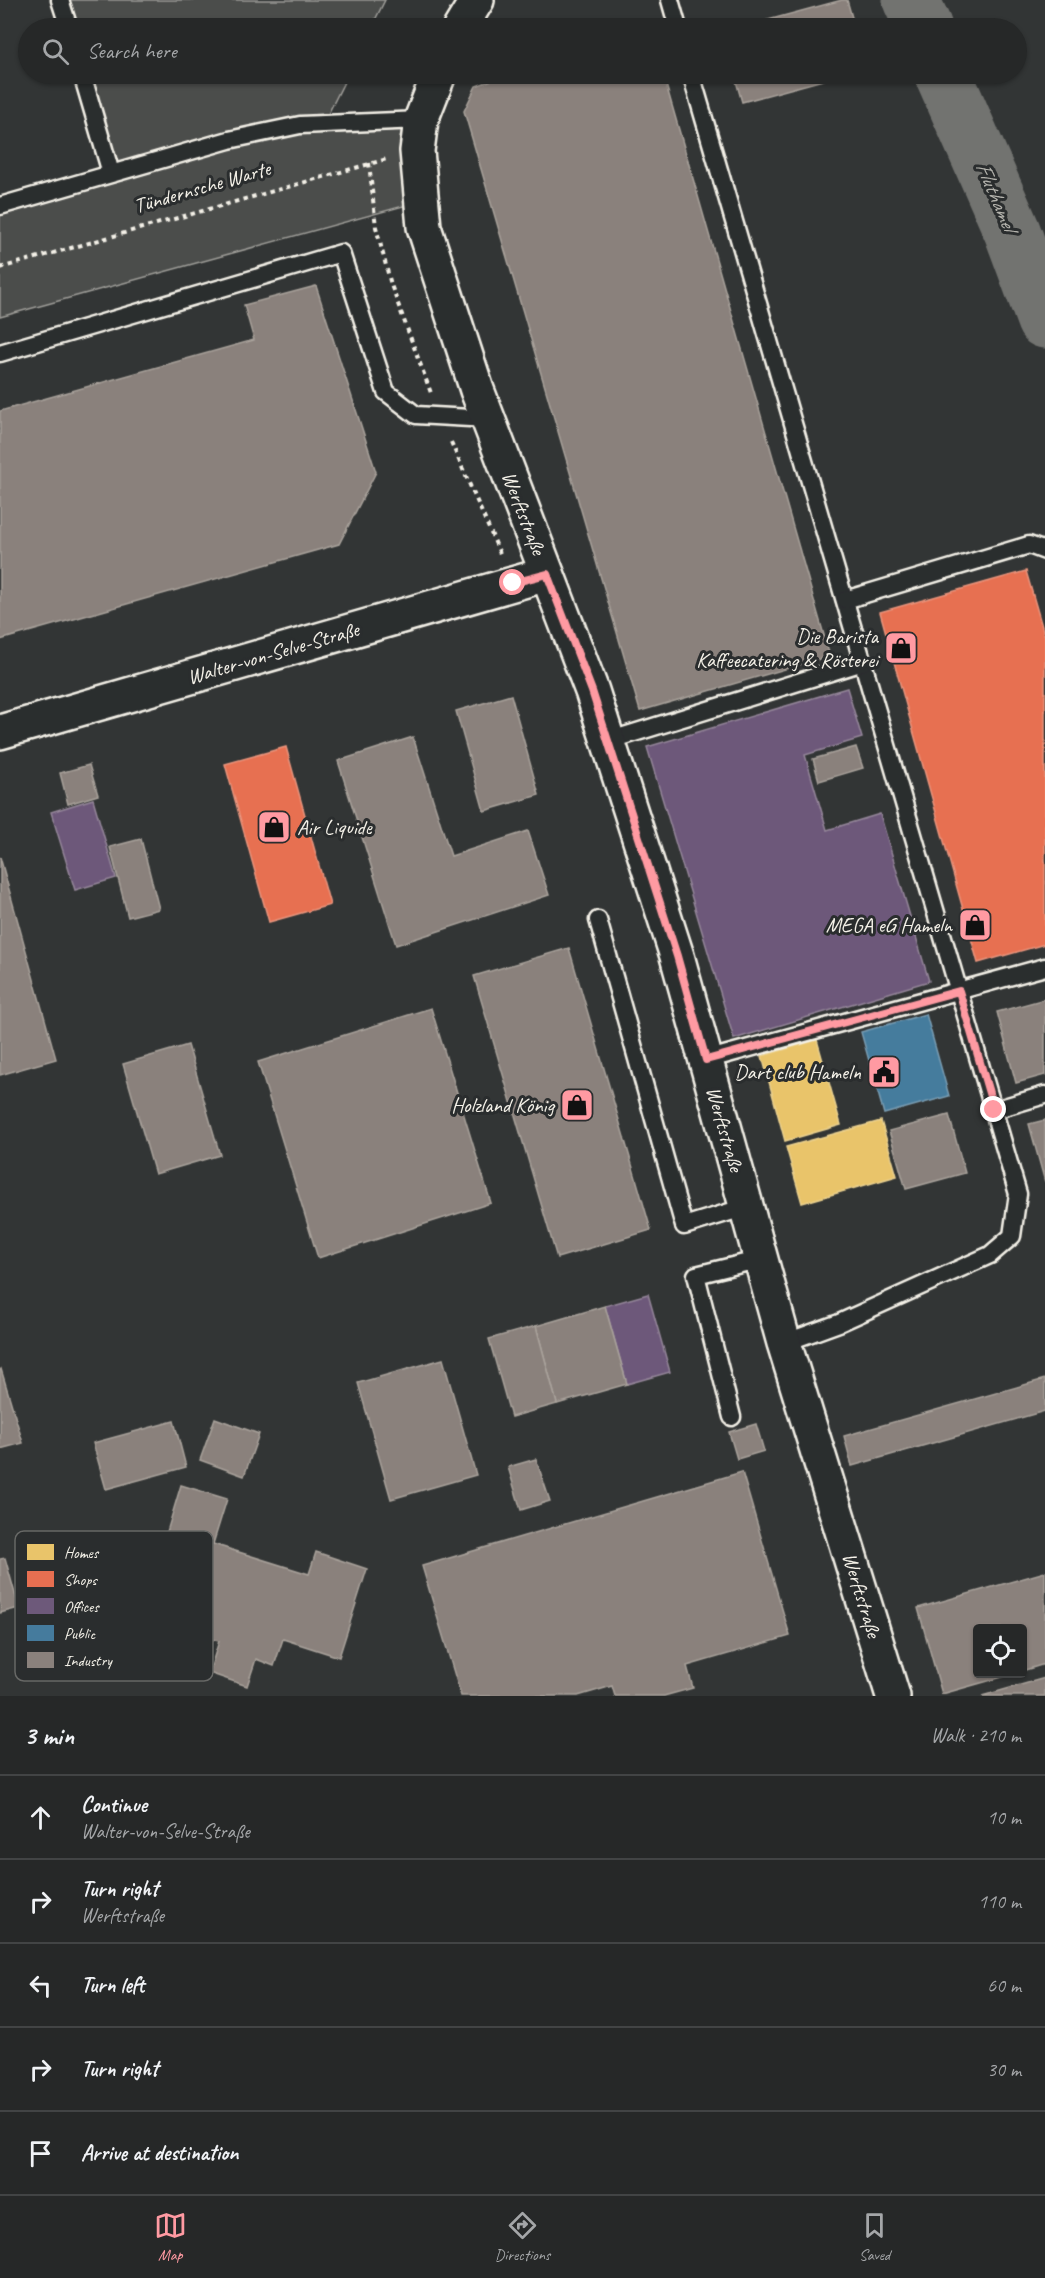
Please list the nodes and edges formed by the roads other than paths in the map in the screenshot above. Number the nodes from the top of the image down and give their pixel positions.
1 (60, 0) edge
2 (477, 0) edge
3 (670, 0) edge
4 (66, 18) edge
5 (466, 18) edge
6 (675, 18) edge
7 (85, 84) edge
8 (436, 84) edge
9 (694, 84) edge
10 (419, 135) junction
11 (111, 173) junction
12 (0, 206) edge
13 (0, 353) edge
14 (488, 419) junction
15 (1045, 551) edge
16 (547, 574) junction
17 (845, 600) junction
18 (863, 662) junction
19 (0, 732) edge
20 (608, 741) junction
21 (597, 920) dead end
22 (1045, 967) edge
23 (959, 991) junction
24 (706, 1060) junction
25 (1045, 1095) edge
26 (994, 1110) junction
27 (746, 1207) junction
28 (760, 1259) junction
29 (784, 1343) junction
30 (732, 1417) dead end
31 (892, 1696) edge

1 - 4 lane
2 - 5 street
3 - 6 lane
7 - 11 lane
8 - 10 street
9 - 17 lane
10 - 11 lane, Tündernsche Warte
10 - 14 street, Werftstraße
11 - 12 lane, Tündernsche Warte
13 - 14 lane
14 - 16 street, Werftstraße
15 - 17 lane
16 - 19 street, Walter-von-Selve-Straße
16 - 20 street, Werftstraße
17 - 18 lane
18 - 20 lane
18 - 23 lane
20 - 24 street, Werftstraße
21 - 27 lane
22 - 23 lane
23 - 24 lane
23 - 26 lane
24 - 27 street, Werftstraße
25 - 26 lane
26 - 29 lane
27 - 28 street, Werftstraße
28 - 29 street, Werftstraße
28 - 30 lane
29 - 31 street, Werftstraße

